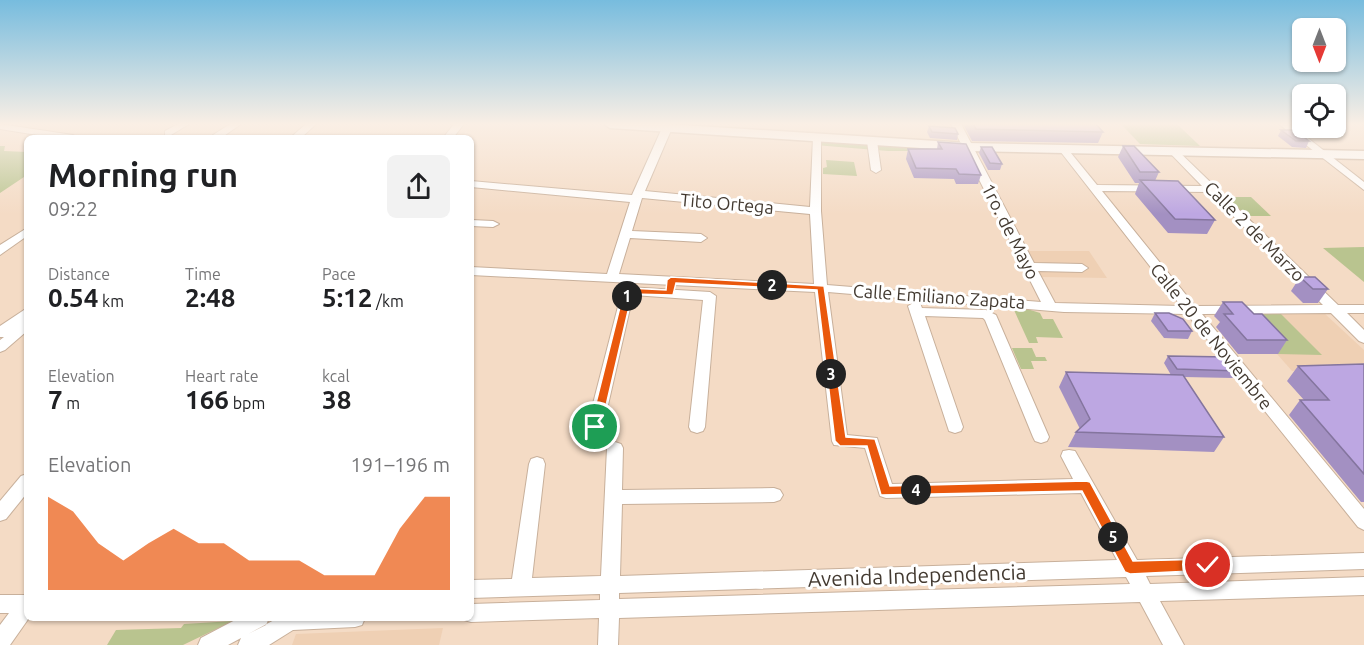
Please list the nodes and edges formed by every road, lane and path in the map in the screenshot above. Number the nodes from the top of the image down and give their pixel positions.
1 (656, 154) edge
2 (817, 154) edge
3 (874, 154) edge
4 (972, 154) edge
5 (1067, 154) edge
6 (1176, 154) edge
7 (1323, 154) edge
8 (1345, 154) edge
9 (1364, 155) edge
10 (876, 170) dead end
11 (474, 184) edge
12 (1364, 187) edge
13 (1096, 188) junction
14 (1213, 189) junction
15 (638, 197) junction
16 (815, 211) junction
17 (24, 223) edge
18 (474, 223) edge
19 (493, 224) dead end
20 (24, 233) edge
21 (625, 234) junction
22 (701, 238) dead end
23 (0, 241) edge
24 (0, 251) edge
25 (1030, 267) junction
26 (1082, 268) dead end
27 (474, 271) edge
28 (612, 277) junction
29 (671, 287) junction
30 (821, 288) junction
31 (919, 295) junction
32 (1050, 307) junction
33 (1334, 309) junction
34 (1364, 309) edge
35 (1191, 310) junction
36 (917, 312) junction
37 (24, 314) edge
38 (24, 327) edge
39 (0, 333) edge
40 (1364, 338) edge
41 (0, 347) edge
42 (595, 427) dead end
43 (698, 427) dead end
44 (955, 427) dead end
45 (1041, 438) dead end
46 (615, 448) dead end
47 (1069, 456) dead end
48 (537, 465) dead end
49 (24, 485) edge
50 (1086, 486) junction
51 (774, 495) dead end
52 (615, 497) junction
53 (0, 514) edge
54 (1364, 522) edge
55 (1364, 561) edge
56 (1130, 567) junction
57 (866, 577) junction
58 (612, 584) junction
59 (520, 586) junction
60 (1364, 586) edge
61 (474, 589) edge
62 (1143, 593) junction
63 (875, 601) junction
64 (0, 604) edge
65 (24, 604) edge
66 (24, 608) edge
67 (610, 610) junction
68 (474, 613) edge
69 (256, 621) edge
70 (303, 621) edge
71 (286, 622) edge
72 (237, 641) edge
73 (0, 642) edge
74 (208, 645) edge
75 (276, 645) edge
76 (608, 645) edge
77 (1174, 645) edge

1 - 15 street
2 - 16 street
3 - 10 street
4 - 25 street, 1ro. de Mayo
5 - 13 street, Calle 20 de Noviembre
6 - 14 street, Calle 2 de Marzo
7 - 12 street
8 - 9 main road
11 - 15 street, Tito Ortega
13 - 14 street
13 - 35 street, Calle 20 de Noviembre
14 - 33 street, Calle 2 de Marzo
15 - 16 street, Tito Ortega
15 - 21 street
16 - 30 street
17 - 23 street
18 - 19 street
20 - 24 street
21 - 22 street
21 - 28 street
25 - 26 street
25 - 32 street, 1ro. de Mayo
27 - 28 street, Calle Emiliano Zapata
28 - 29 street, Calle Emiliano Zapata
29 - 30 street, Calle Emiliano Zapata
29 - 42 street
29 - 43 street
30 - 31 street, Calle Emiliano Zapata
30 - 50 street
31 - 32 street, Calle Emiliano Zapata
31 - 36 street
32 - 35 street, Calle Emiliano Zapata
33 - 34 street, Calle Emiliano Zapata
33 - 35 street, Calle Emiliano Zapata
33 - 40 street, Calle 2 de Marzo
35 - 54 street, Calle 20 de Noviembre
36 - 44 street
36 - 45 street
37 - 39 street
38 - 41 street
46 - 52 street
47 - 50 street
48 - 59 street
49 - 53 street
50 - 56 street
51 - 52 street
52 - 58 street
55 - 56 street, Avenida Independencia
56 - 57 street, Avenida Independencia
56 - 62 street
57 - 58 street, Avenida Independencia
57 - 63 street
58 - 59 street, Avenida Independencia
58 - 67 street
59 - 61 street, Avenida Independencia
60 - 62 street, Avenida Independencia
62 - 63 street, Avenida Independencia
62 - 77 street
63 - 67 street, Avenida Independencia
64 - 65 street
66 - 73 street
67 - 68 street, Avenida Independencia
67 - 76 street
69 - 72 street
70 - 71 street
71 - 72 street
71 - 75 street
72 - 74 street

